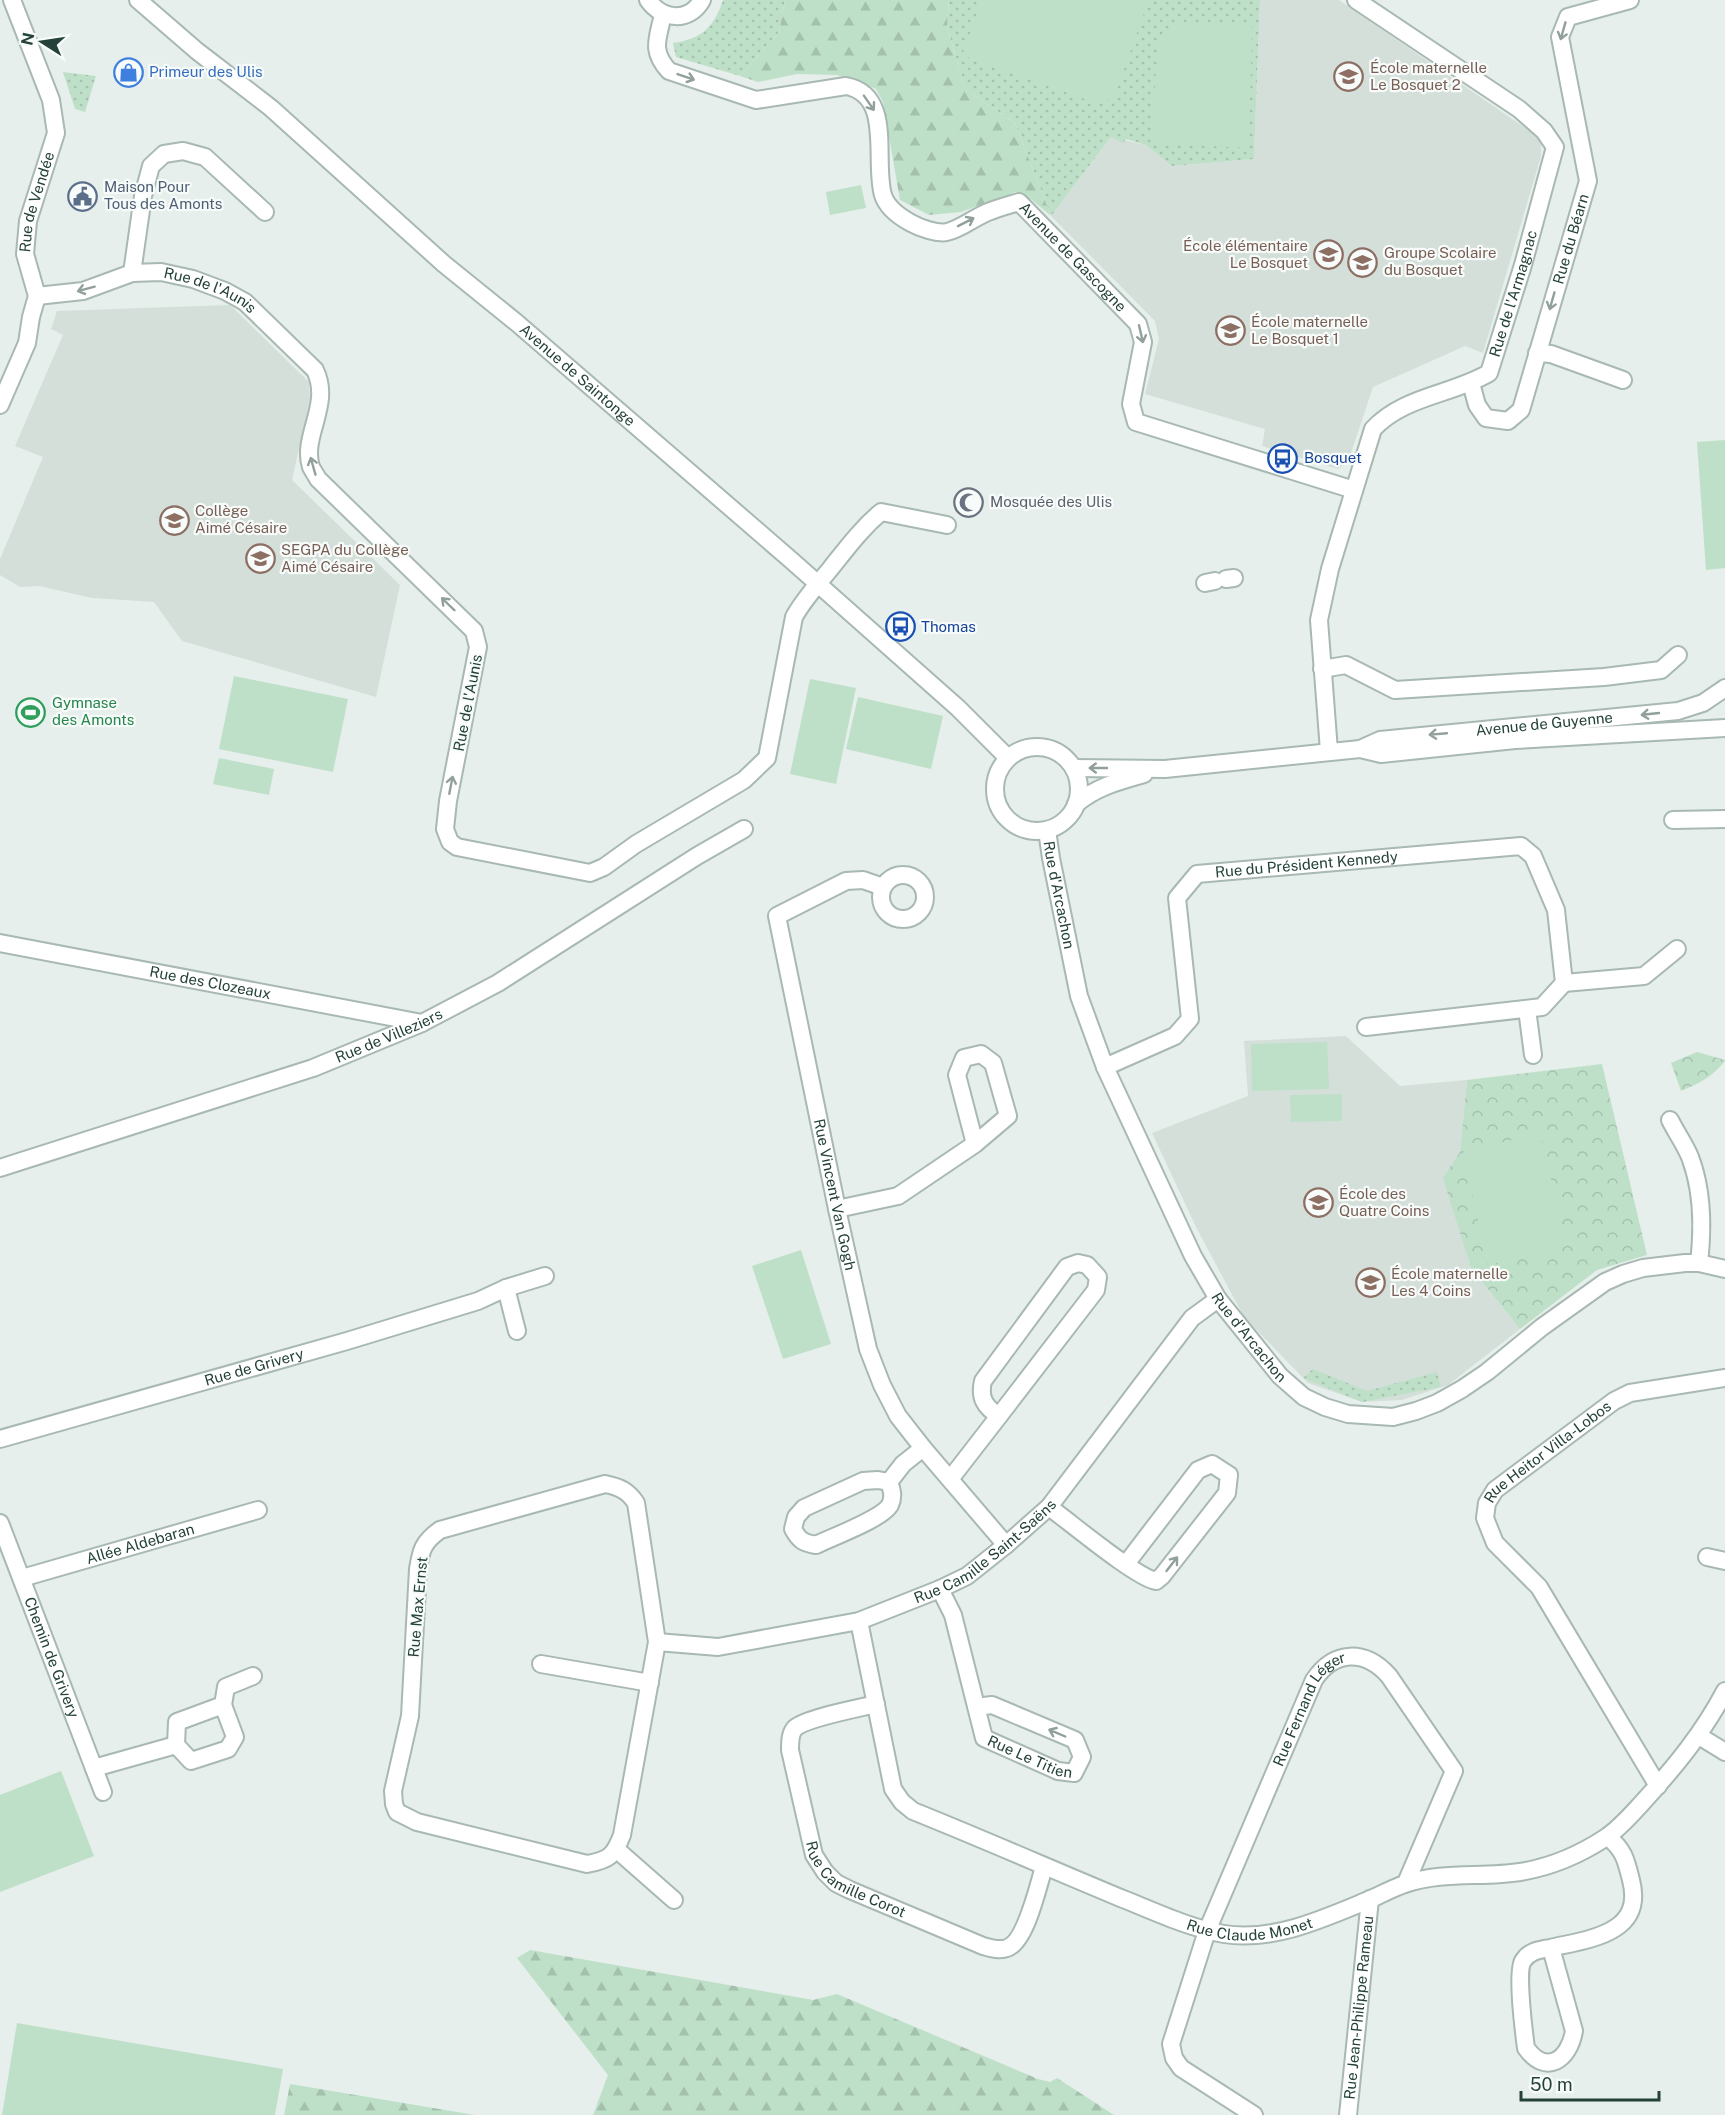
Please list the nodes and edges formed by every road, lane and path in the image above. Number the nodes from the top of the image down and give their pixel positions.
1 (12, 0) edge
2 (138, 0) edge
3 (648, 0) edge
4 (702, 0) edge
5 (1356, 0) edge
6 (1630, 0) edge
7 (663, 14) junction
8 (265, 212) dead end
9 (132, 273) junction
10 (37, 296) junction
11 (1537, 353) junction
12 (1623, 380) dead end
13 (1472, 383) junction
14 (0, 405) edge
15 (1354, 490) junction
16 (947, 525) dead end
17 (818, 584) junction
18 (1678, 655) dead end
19 (1322, 669) junction
20 (1725, 688) edge
21 (1725, 728) edge
22 (1360, 749) junction
23 (1329, 751) junction
24 (1008, 758) junction
25 (1074, 768) junction
26 (1165, 769) junction
27 (1076, 804) junction
28 (1725, 819) edge
29 (1673, 820) dead end
30 (744, 829) dead end
31 (1047, 830) junction
32 (883, 887) dead end
33 (0, 943) edge
34 (1677, 949) dead end
35 (1564, 983) junction
36 (1527, 1009) junction
37 (422, 1023) junction
38 (1366, 1027) dead end
39 (1533, 1055) dead end
40 (1105, 1067) junction
41 (1670, 1120) dead end
42 (975, 1144) junction
43 (0, 1168) edge
44 (837, 1209) junction
45 (1699, 1263) junction
46 (1725, 1269) edge
47 (545, 1276) dead end
48 (506, 1288) junction
49 (1218, 1299) junction
50 (518, 1331) dead end
51 (1725, 1378) edge
52 (999, 1416) junction
53 (0, 1439) edge
54 (923, 1448) junction
55 (951, 1478) junction
56 (889, 1482) junction
57 (1049, 1507) junction
58 (258, 1510) dead end
59 (0, 1522) edge
60 (1006, 1545) junction
61 (1707, 1557) dead end
62 (1725, 1561) edge
63 (1126, 1564) junction
64 (22, 1578) junction
65 (940, 1589) junction
66 (859, 1621) junction
67 (657, 1642) junction
68 (541, 1664) dead end
69 (253, 1676) dead end
70 (650, 1683) junction
71 (1725, 1691) edge
72 (876, 1704) junction
73 (223, 1705) junction
74 (976, 1707) junction
75 (1699, 1736) junction
76 (176, 1745) junction
77 (1725, 1752) edge
78 (94, 1768) junction
79 (1658, 1786) junction
80 (103, 1792) dead end
81 (1608, 1837) junction
82 (616, 1849) junction
83 (1044, 1867) junction
84 (1406, 1883) junction
85 (1370, 1899) junction
86 (674, 1900) dead end
87 (1207, 1931) junction
88 (1551, 1948) junction
89 (1254, 2115) edge
90 (1348, 2115) edge

1 - 10 street, Rue de Vendée
2 - 17 street, Avenue de Saintonge
3 - 7 street
4 - 7 street
5 - 13 street, Rue de l'Armagnac
6 -> 11 street, Rue du Béarn
7 -> 15 street, Avenue de Gascogne
8 - 9 street
9 -> 10 street, Rue de l'Aunis
17 -> 9 street, Rue de l'Aunis
10 - 14 street, Rue de Vendée
11 - 12 street
11 - 13 street, Rue du Béarn
13 - 15 street, Rue de l'Armagnac
15 - 19 street, Rue de l'Armagnac
16 - 17 street, Rue de l'Aunis
17 - 24 street, Avenue de Saintonge
18 - 19 street
19 - 23 street, Rue de l'Armagnac
20 -> 22 street, Avenue de Guyenne
21 - 22 street, Avenue de Guyenne
22 - 23 street, Avenue de Guyenne
23 - 26 street, Avenue de Guyenne
24 - 25 street
24 - 31 street
26 -> 25 street, Avenue de Guyenne
25 - 27 street
26 - 27 street, Avenue de Guyenne
27 - 31 street
28 - 29 street
30 - 37 street, Rue de Villeziers
31 - 40 street, Rue d'Arcachon
32 - 44 street, Rue Vincent Van Gogh
33 - 37 street, Rue des Clozeaux
34 - 35 street
35 - 36 street
35 - 40 street, Rue du Président Kennedy
36 - 38 street
36 - 39 street
37 - 43 street, Rue de Villeziers
40 - 49 street, Rue d'Arcachon
41 - 45 street
42 - 42 street
42 - 44 street
44 - 54 street, Rue Vincent Van Gogh
45 - 46 street, Rue d'Arcachon
45 - 49 street, Rue d'Arcachon
47 - 48 street, Rue de Grivery
48 - 50 street
48 - 53 street, Rue de Grivery
49 - 57 street, Rue Camille Saint-Saëns
51 - 79 street, Rue Heitor Villa-Lobos
52 - 52 street
52 - 55 street
54 - 55 street, Rue Vincent Van Gogh
54 - 56 street
55 - 60 street, Rue Vincent Van Gogh
56 - 56 street
57 - 60 street, Rue Camille Saint-Saëns
57 - 63 street
58 - 64 street, Allée Aldebaran
59 - 64 street, Chemin de Grivery
60 - 65 street, Rue Camille Saint-Saëns
61 - 62 street
63 -> 63 street
64 - 78 street, Chemin de Grivery
65 - 66 street, Rue Camille Saint-Saëns
65 - 74 street, Rue Le Titien
66 - 67 street, Rue Camille Saint-Saëns
66 - 72 street, Rue Claude Monet
67 - 70 street, Rue Max Ernst
67 - 82 street, Rue Max Ernst
68 - 70 street
69 - 73 street
70 - 82 street, Rue Max Ernst
71 - 75 street, Rue Claude Monet
72 - 83 street, Rue Claude Monet
72 - 83 street, Rue Camille Corot
73 - 76 street
73 - 76 street
74 -> 74 street, Rue Le Titien
75 - 77 street
75 - 79 street, Rue Claude Monet
76 - 78 street
78 - 80 street, Chemin de Grivery
79 - 81 street, Rue Claude Monet
81 - 84 street, Rue Claude Monet
81 - 88 street
82 - 86 street
83 - 87 street, Rue Claude Monet
84 - 85 street, Rue Claude Monet
84 - 87 street, Rue Fernand Léger
85 - 87 street, Rue Claude Monet
85 - 90 street, Rue Jean-Philippe Rameau
87 - 89 street
88 - 88 street

